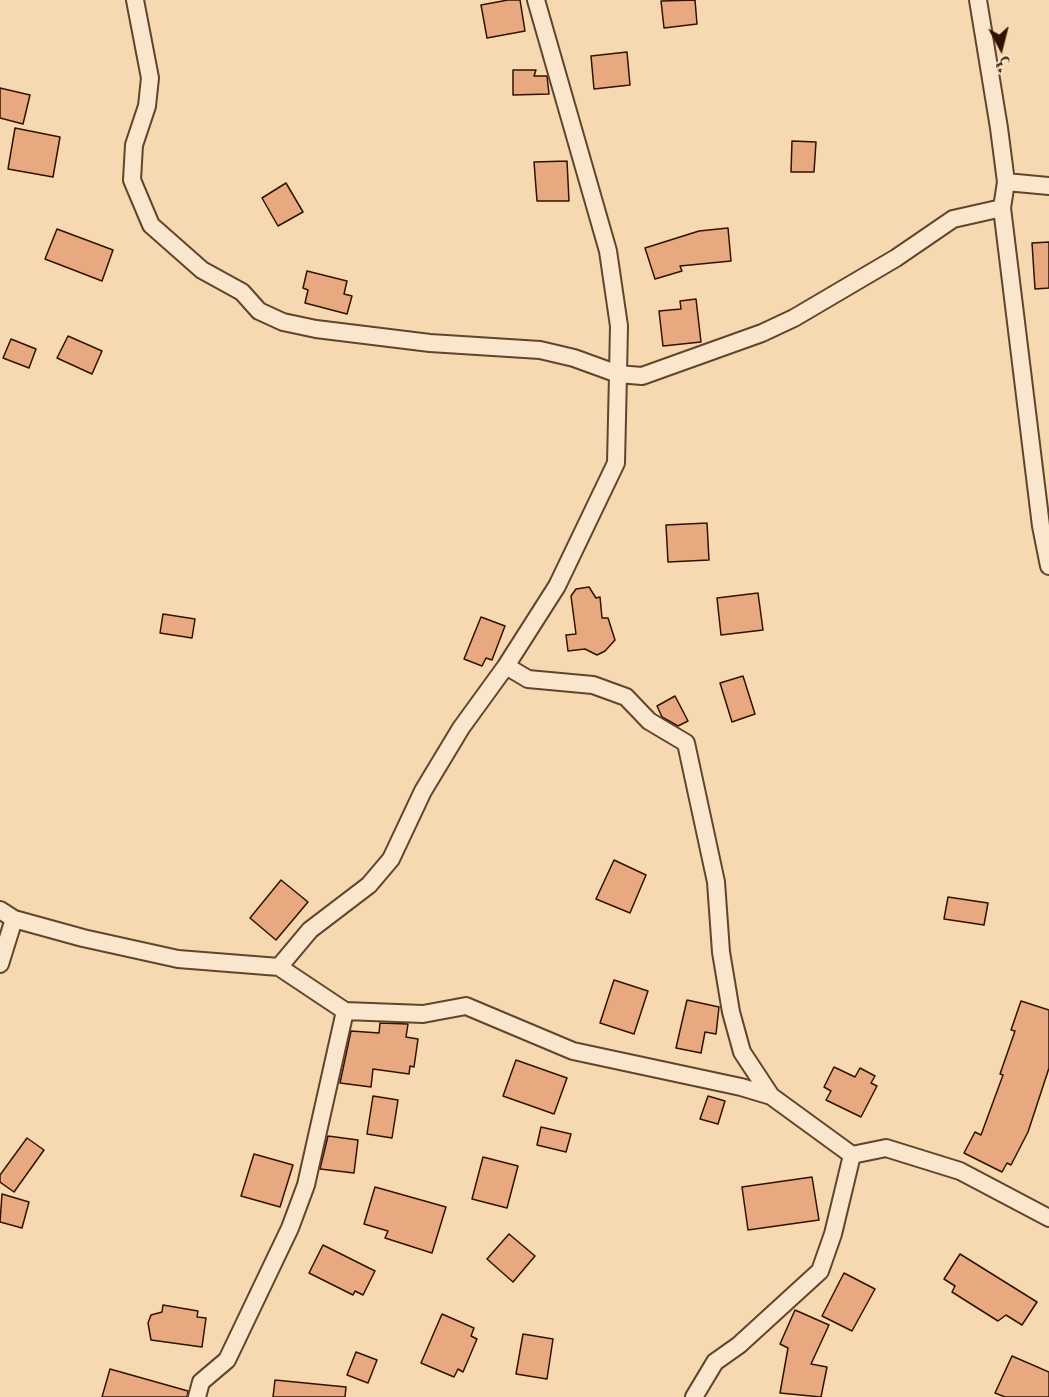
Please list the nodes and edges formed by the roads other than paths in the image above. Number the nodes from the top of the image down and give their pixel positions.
1 (135, 0) edge
2 (536, 0) edge
3 (978, 0) edge
4 (1006, 182) junction
5 (1049, 186) edge
6 (1002, 208) junction
7 (618, 374) junction
8 (1049, 566) edge
9 (506, 666) junction
10 (0, 910) edge
11 (14, 919) junction
12 (0, 964) edge
13 (279, 967) junction
14 (345, 1011) junction
15 (771, 1096) junction
16 (852, 1155) junction
17 (1049, 1218) edge
18 (197, 1397) edge
19 (694, 1397) edge

1 - 7 street
2 - 7 street
3 - 4 street
4 - 5 street
4 - 6 street
6 - 7 street
6 - 8 street
7 - 9 street
9 - 13 street
9 - 15 street
10 - 11 street
11 - 12 street
11 - 13 street
13 - 14 street
14 - 15 street
14 - 18 street
15 - 16 street
16 - 17 street
16 - 19 street

